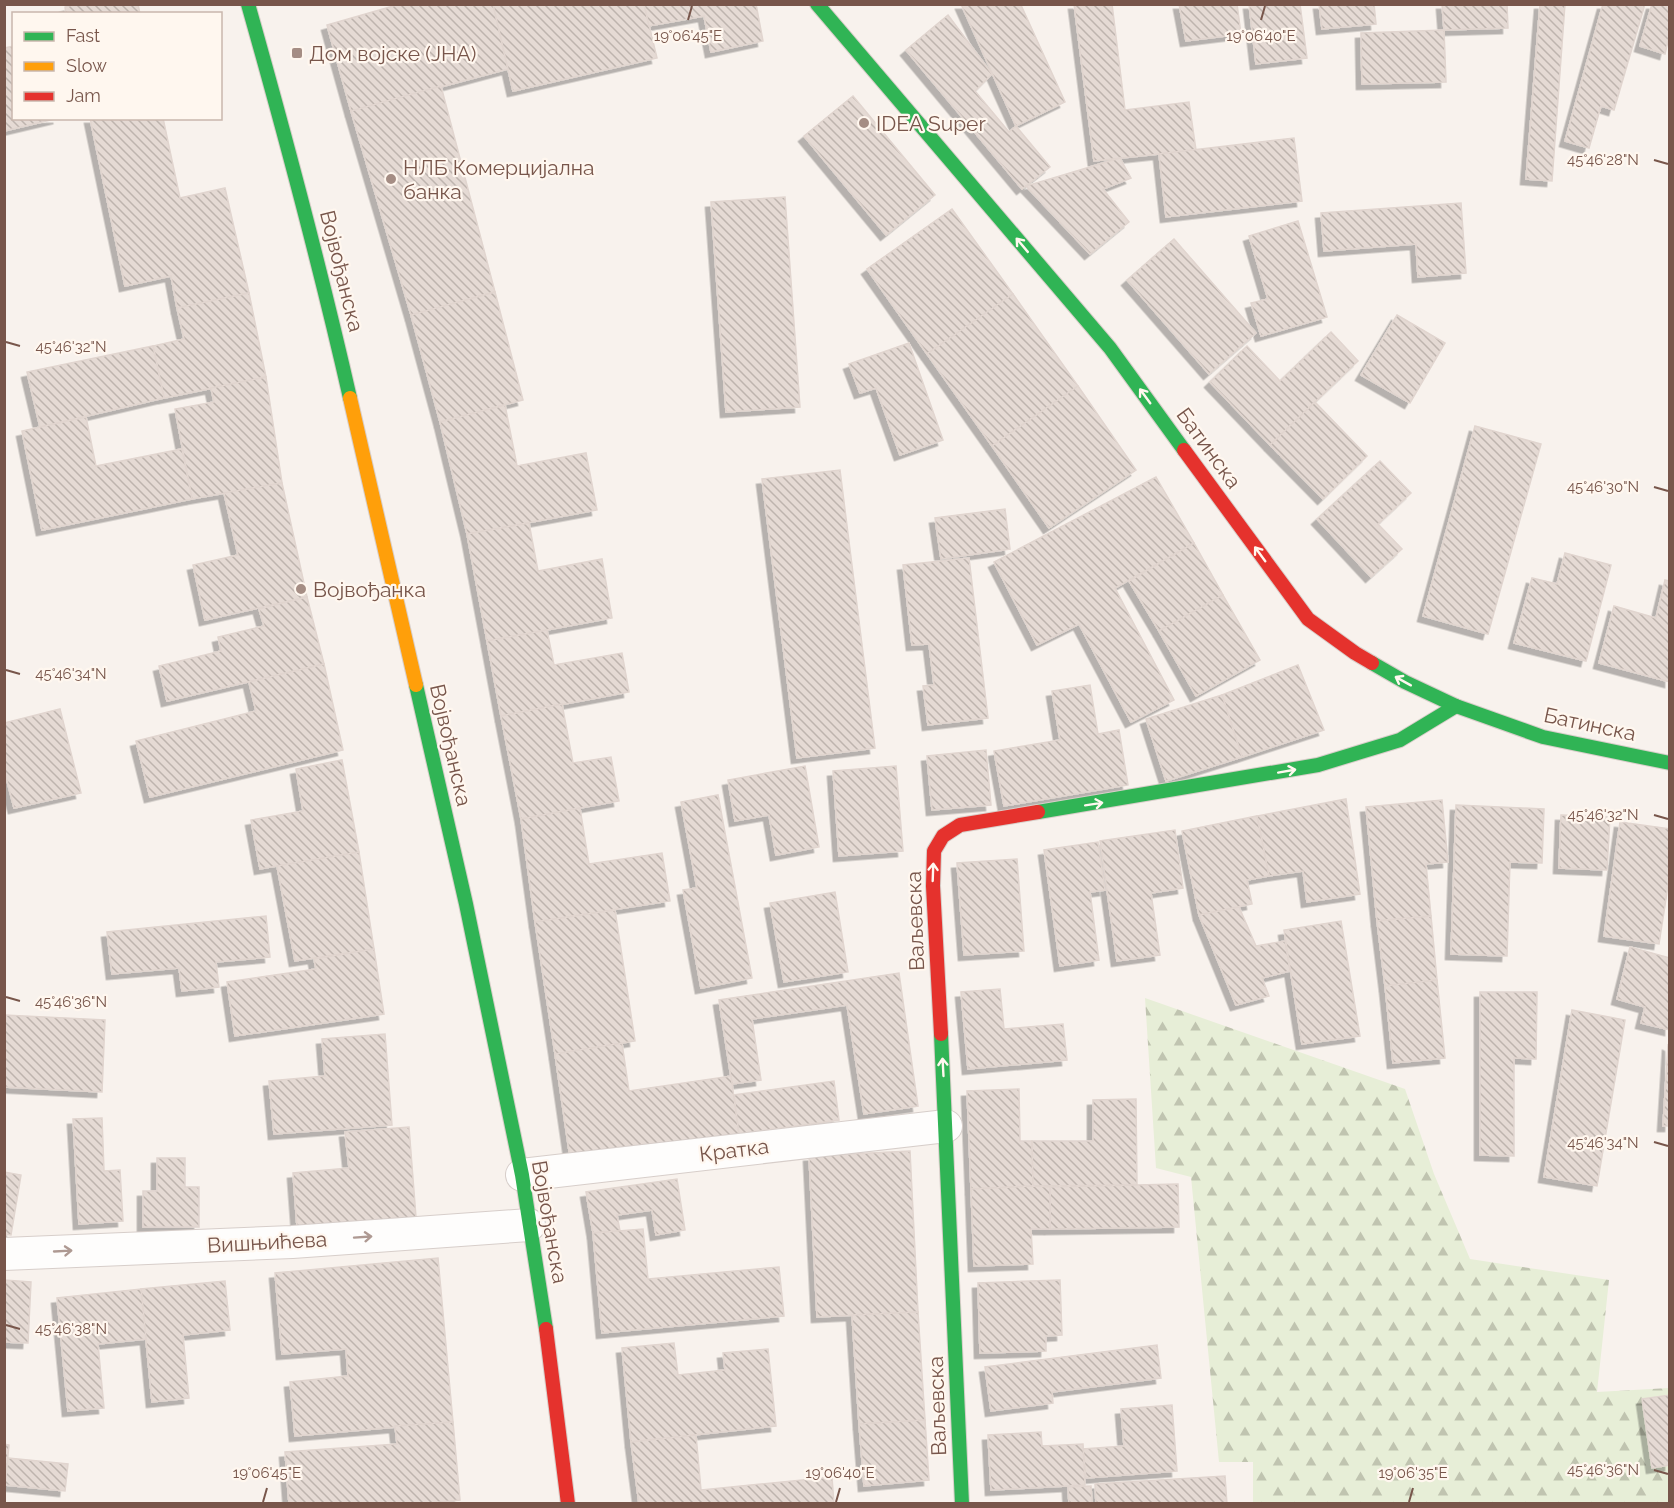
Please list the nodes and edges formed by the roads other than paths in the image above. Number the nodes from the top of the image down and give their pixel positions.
1 (248, 4) edge
2 (817, 4) edge
3 (1456, 706) junction
4 (1670, 763) edge
5 (946, 1126) junction
6 (522, 1175) junction
7 (529, 1225) junction
8 (4, 1254) edge
9 (568, 1503) edge
10 (962, 1503) edge

1 - 6 street, Војвођанска
3 -> 2 street, Батинска
3 - 4 street, Батинска
5 -> 3 street, Ваљевска
5 - 6 street, Кратка
5 - 10 street, Ваљевска
6 - 7 street, Војвођанска
8 -> 7 street, Вишњићева
7 - 9 street, Војвођанска

